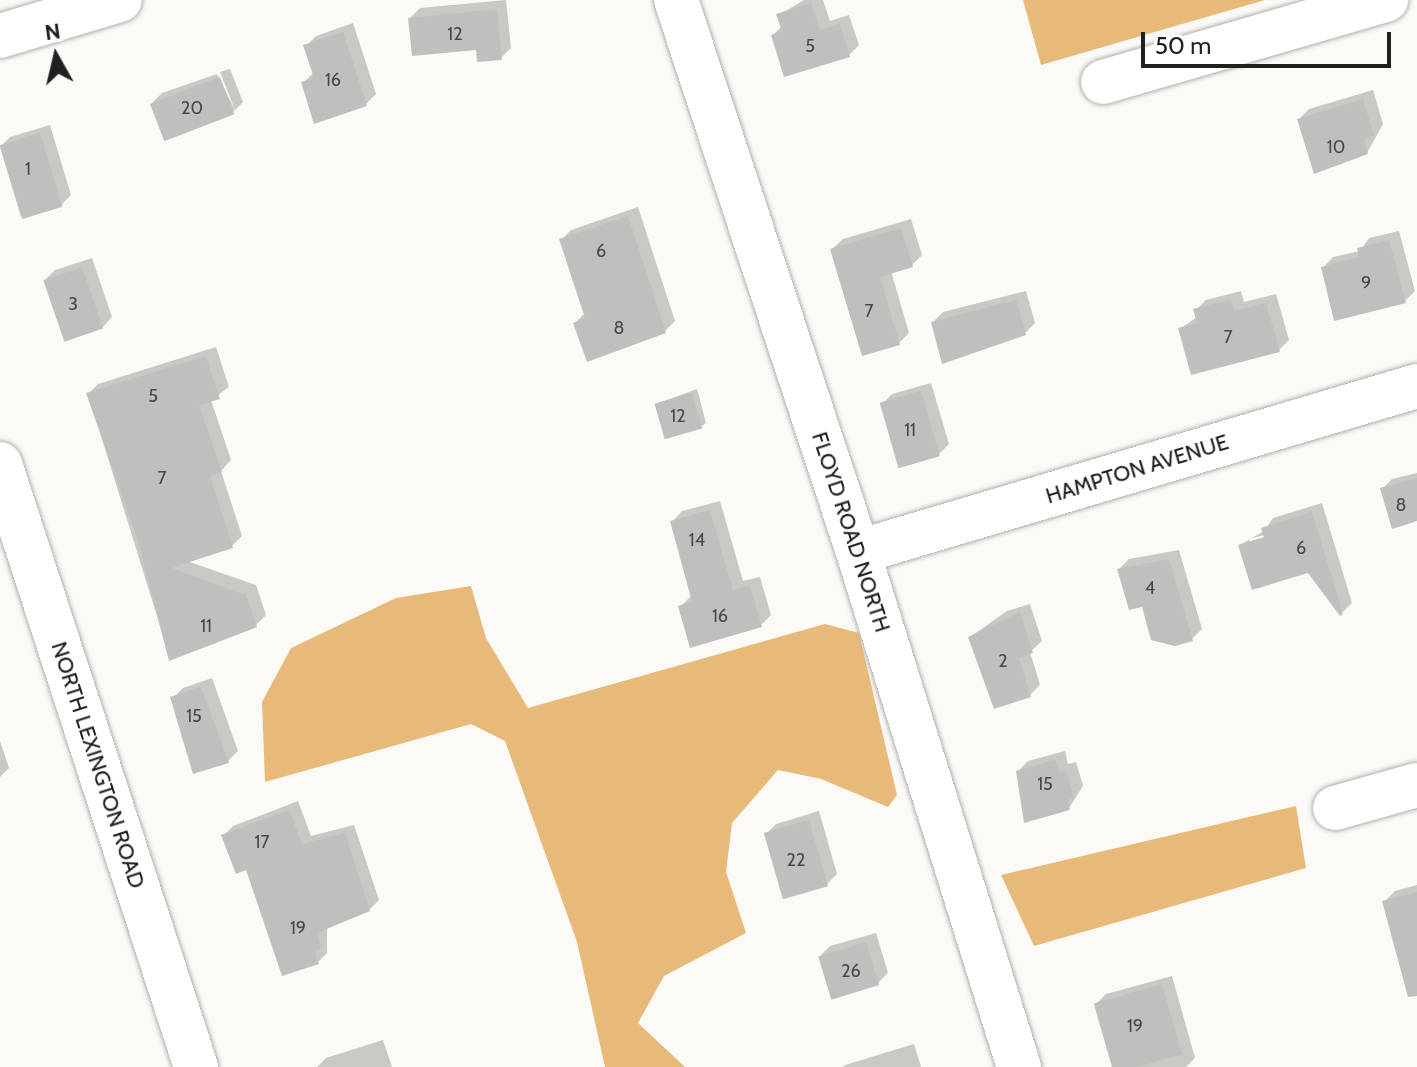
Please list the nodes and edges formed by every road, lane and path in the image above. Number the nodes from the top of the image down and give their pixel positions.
1 (120, 0) edge
2 (676, 0) edge
3 (1386, 0) edge
4 (0, 36) edge
5 (1103, 82) dead end
6 (1417, 386) edge
7 (0, 464) edge
8 (858, 552) junction
9 (1417, 785) edge
10 (1335, 808) dead end
11 (196, 1067) edge
12 (1019, 1067) edge

1 - 4 street
2 - 8 street, FLOYD ROAD NORTH
3 - 5 street
6 - 8 street, HAMPTON AVENUE
7 - 11 street, NORTH LEXINGTON ROAD
8 - 12 street, FLOYD ROAD NORTH
9 - 10 street

